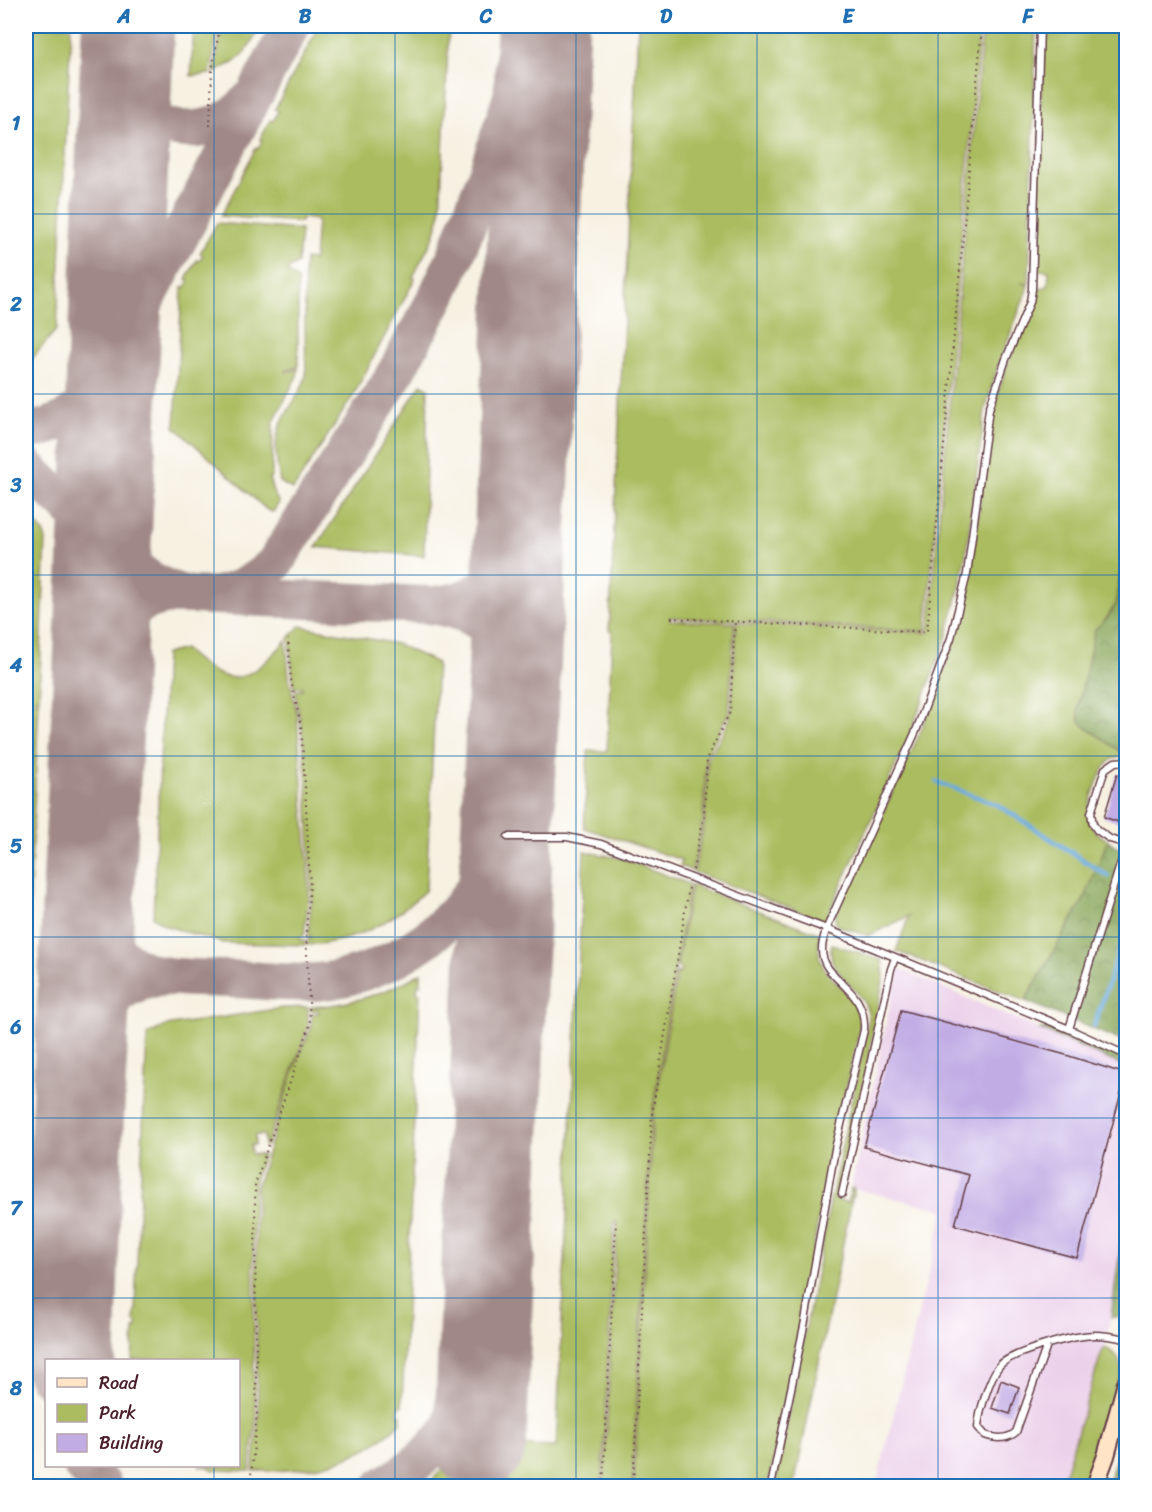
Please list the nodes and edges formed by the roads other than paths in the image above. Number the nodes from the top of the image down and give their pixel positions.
1 (1040, 26) edge
2 (1126, 761) edge
3 (508, 837) dead end
4 (1126, 845) edge
5 (827, 929) junction
6 (895, 958) junction
7 (1069, 1029) junction
8 (1126, 1055) edge
9 (842, 1194) dead end
10 (1126, 1339) edge
11 (1047, 1345) junction
12 (1126, 1383) edge
13 (771, 1486) edge
14 (1095, 1486) edge

1 - 5 lane
2 - 4 lane
3 - 5 lane
4 - 7 lane
5 - 6 lane
5 - 13 lane
6 - 7 lane
6 - 9 lane
7 - 8 lane
10 - 11 lane
11 - 11 lane
12 - 14 street

